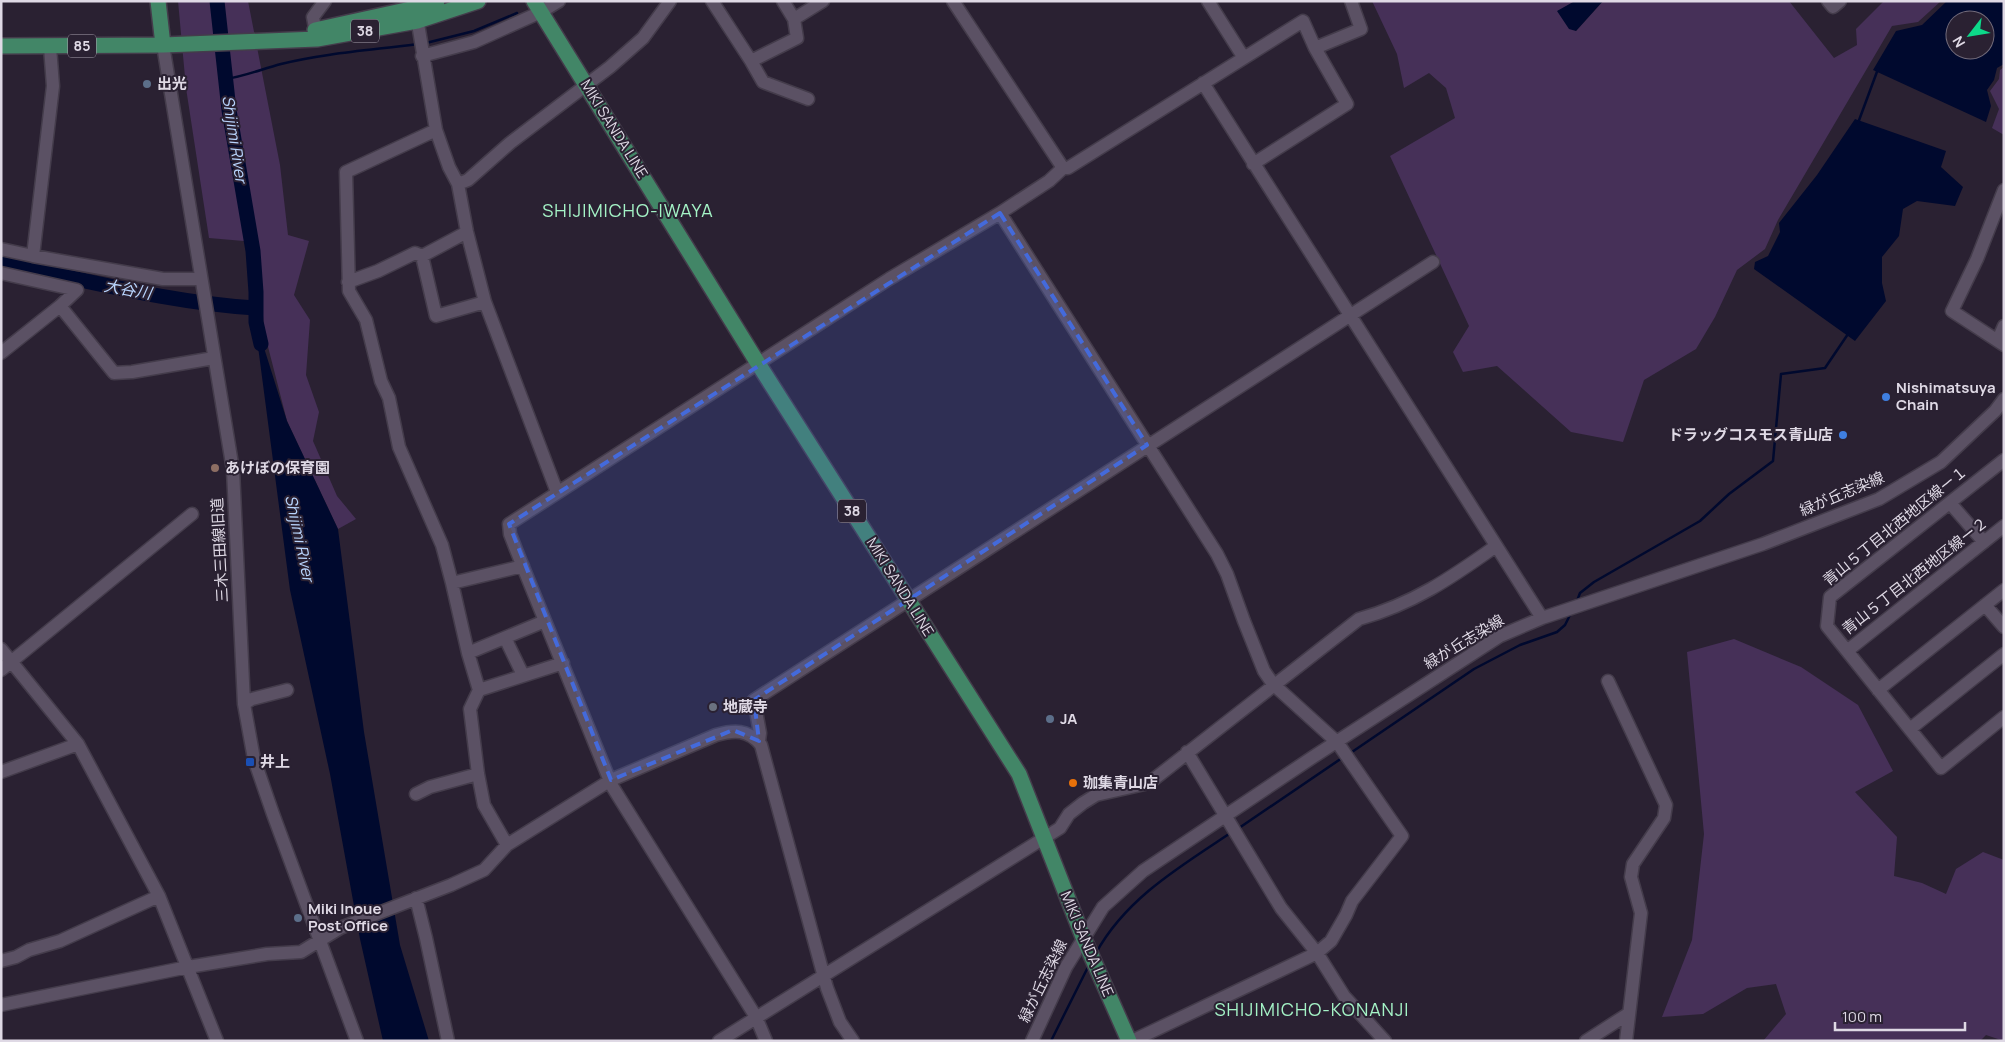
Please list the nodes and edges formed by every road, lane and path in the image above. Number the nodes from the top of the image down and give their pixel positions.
1 (158, 1) edge
2 (325, 1) edge
3 (437, 1) edge
4 (478, 1) edge
5 (559, 1) edge
6 (670, 1) edge
7 (712, 1) edge
8 (783, 1) edge
9 (823, 1) edge
10 (954, 1) edge
11 (1208, 1) edge
12 (1351, 1) edge
13 (1828, 1) edge
14 (1840, 1) edge
15 (537, 7) edge
16 (416, 15) junction
17 (794, 20) junction
18 (316, 35) junction
19 (163, 45) junction
20 (1, 46) edge
21 (50, 47) junction
22 (421, 48) junction
23 (1315, 48) junction
24 (1244, 58) junction
25 (751, 60) junction
26 (1203, 83) junction
27 (586, 85) junction
28 (808, 99) dead end
29 (436, 130) junction
30 (1253, 164) junction
31 (1062, 168) junction
32 (458, 184) junction
33 (2004, 190) edge
34 (1000, 213) junction
35 (467, 232) junction
36 (1, 249) edge
37 (33, 256) junction
38 (422, 256) junction
39 (1433, 262) dead end
40 (1, 273) edge
41 (201, 279) junction
42 (348, 282) junction
43 (485, 302) junction
44 (60, 306) junction
45 (1350, 316) junction
46 (2004, 326) edge
47 (2001, 342) edge
48 (1, 353) edge
49 (214, 358) junction
50 (759, 365) junction
51 (2004, 399) edge
52 (1147, 446) junction
53 (2004, 460) edge
54 (557, 492) junction
55 (1950, 504) junction
56 (192, 514) dead end
57 (2004, 526) edge
58 (1984, 542) junction
59 (1496, 546) junction
60 (523, 566) junction
61 (452, 583) junction
62 (2004, 590) edge
63 (908, 599) junction
64 (1985, 605) junction
65 (1542, 618) junction
66 (545, 621) junction
67 (2004, 627) edge
68 (507, 637) junction
69 (1, 649) edge
70 (1847, 651) junction
71 (468, 652) junction
72 (2004, 654) edge
73 (563, 662) junction
74 (6, 666) edge
75 (524, 676) junction
76 (1608, 681) dead end
77 (1273, 684) junction
78 (287, 690) dead end
79 (479, 690) junction
80 (1878, 690) junction
81 (244, 704) junction
82 (2004, 717) edge
83 (1910, 729) junction
84 (758, 741) junction
85 (1336, 742) junction
86 (78, 744) junction
87 (1187, 752) junction
88 (1, 772) edge
89 (478, 774) junction
90 (611, 780) junction
91 (416, 794) dead end
92 (1225, 816) junction
93 (1044, 836) junction
94 (506, 845) junction
95 (158, 896) junction
96 (416, 898) junction
97 (1082, 937) junction
98 (320, 939) junction
99 (1317, 953) junction
100 (1, 961) edge
101 (188, 967) junction
102 (824, 974) junction
103 (1, 1005) edge
104 (1628, 1014) junction
105 (756, 1017) junction
106 (217, 1041) edge
107 (357, 1041) edge
108 (448, 1041) edge
109 (719, 1041) edge
110 (766, 1041) edge
111 (853, 1041) edge
112 (1032, 1041) edge
113 (1131, 1041) edge
114 (1385, 1041) edge
115 (1586, 1041) edge
116 (1626, 1041) edge

1 - 19 main road
2 - 18 street
3 - 16 main road, 38
4 - 16 main road, 38
5 - 15 street
6 - 27 street
7 - 25 street
8 - 17 street
9 - 17 street
10 - 31 street
11 - 24 street
12 - 23 street
13 - 14 street
15 - 22 street
15 - 27 main road, MIKI SANDA LINE / 38
16 - 18 main road, 38
16 - 22 street
17 - 25 street
18 - 19 main road, 38
19 - 21 main road, 85
19 - 41 street, 三木三田線旧道
20 - 21 main road, 85
21 - 37 street
22 - 29 street
23 - 24 street
23 - 30 street
24 - 26 street
25 - 28 street
26 - 30 street
26 - 31 street
27 - 32 street
27 - 50 main road, MIKI SANDA LINE / 38
29 - 32 street
29 - 42 street
30 - 45 street
31 - 34 street
32 - 35 street
33 - 47 street
34 - 50 street
34 - 52 street
35 - 38 street
35 - 43 street
36 - 37 street
37 - 41 street
38 - 42 street
38 - 43 street
39 - 45 street
40 - 44 street
41 - 49 street, 三木三田線旧道
42 - 61 street
43 - 54 street
44 - 48 street
44 - 49 street
45 - 52 street
45 - 59 street
46 - 47 street
49 - 81 street, 三木三田線旧道
50 - 54 street
50 - 63 main road, MIKI SANDA LINE / 38
51 - 65 street, 緑が丘志染線
52 - 63 street
52 - 77 street
53 - 55 street, 青山５丁目北西地区線ー１
54 - 60 street
55 - 58 street
55 - 70 street, 青山５丁目北西地区線ー１
56 - 74 street
57 - 58 street, 青山５丁目北西地区線ー２
58 - 70 street, 青山５丁目北西地区線ー２
59 - 65 street
59 - 77 street
60 - 61 street
60 - 66 street
61 - 71 street
62 - 64 street
63 - 84 street
63 - 93 main road, MIKI SANDA LINE / 38
64 - 67 street
64 - 80 street
65 - 85 street, 緑が丘志染線
66 - 68 street
66 - 73 street
68 - 71 street
68 - 75 street
69 - 74 street
70 - 80 street, 青山５丁目北西地区線ー１
71 - 79 street
72 - 83 street
73 - 75 street
73 - 90 street
74 - 86 street
75 - 79 street
76 - 104 street
77 - 85 street
77 - 87 street
78 - 81 street
79 - 89 street
80 - 83 street, 青山５丁目北西地区線ー１
81 - 98 street, 三木三田線旧道
82 - 83 street, 青山５丁目北西地区線ー１
84 - 90 street
84 - 102 street
85 - 92 street, 緑が丘志染線
85 - 99 street
86 - 88 street
86 - 95 street
87 - 92 street
87 - 93 street
89 - 91 street
89 - 94 street
90 - 94 street
90 - 105 street
92 - 97 street, 緑が丘志染線
92 - 99 street
93 - 97 main road, MIKI SANDA LINE / 38
93 - 102 street
94 - 96 street
95 - 100 street
95 - 101 street
96 - 98 street
96 - 108 street
97 - 112 street, 緑が丘志染線
97 - 113 main road, MIKI SANDA LINE / 38
98 - 101 street
98 - 107 street, 三木三田線旧道
99 - 113 street
99 - 114 street
101 - 103 street
101 - 106 street
102 - 105 street
102 - 111 street
104 - 115 street
104 - 116 street
105 - 109 street
105 - 110 street

